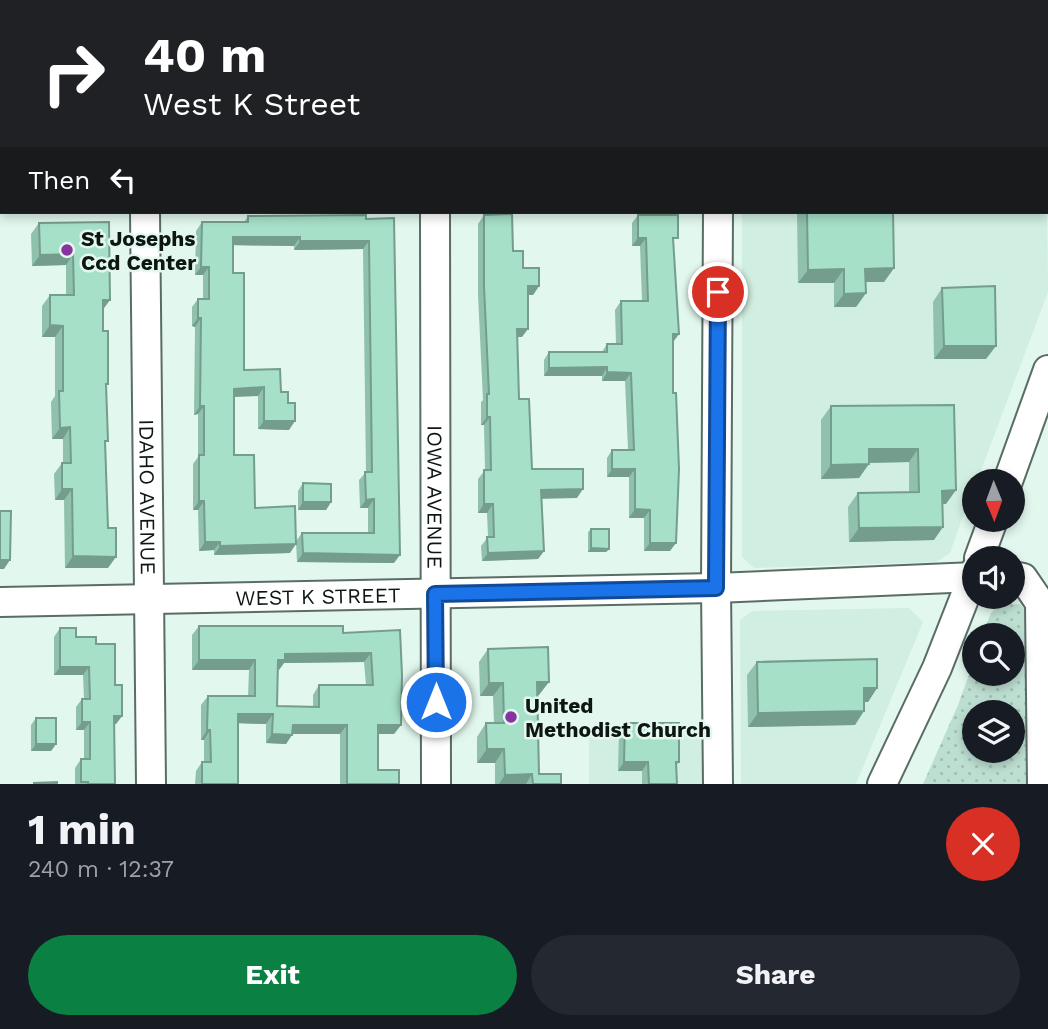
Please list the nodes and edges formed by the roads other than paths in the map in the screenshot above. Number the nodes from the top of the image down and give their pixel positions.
1 (145, 214) edge
2 (435, 214) edge
3 (718, 214) edge
4 (1048, 370) edge
5 (1011, 469) edge
6 (962, 572) edge
7 (1025, 581) edge
8 (716, 588) junction
9 (435, 594) junction
10 (150, 600) junction
11 (0, 602) edge
12 (962, 604) edge
13 (1045, 741) edge
14 (151, 784) edge
15 (436, 784) edge
16 (718, 784) edge
17 (882, 784) edge
18 (1042, 784) edge

1 - 10 street, IDAHO AVENUE
2 - 9 street, IOWA AVENUE
3 - 8 street
4 - 5 street
6 - 8 street, WEST K STREET
7 - 13 street
8 - 9 street, WEST K STREET
8 - 16 street
9 - 10 street, WEST K STREET
9 - 15 street, IOWA AVENUE
10 - 11 street, WEST K STREET
10 - 14 street, IDAHO AVENUE
12 - 17 street
13 - 18 street

